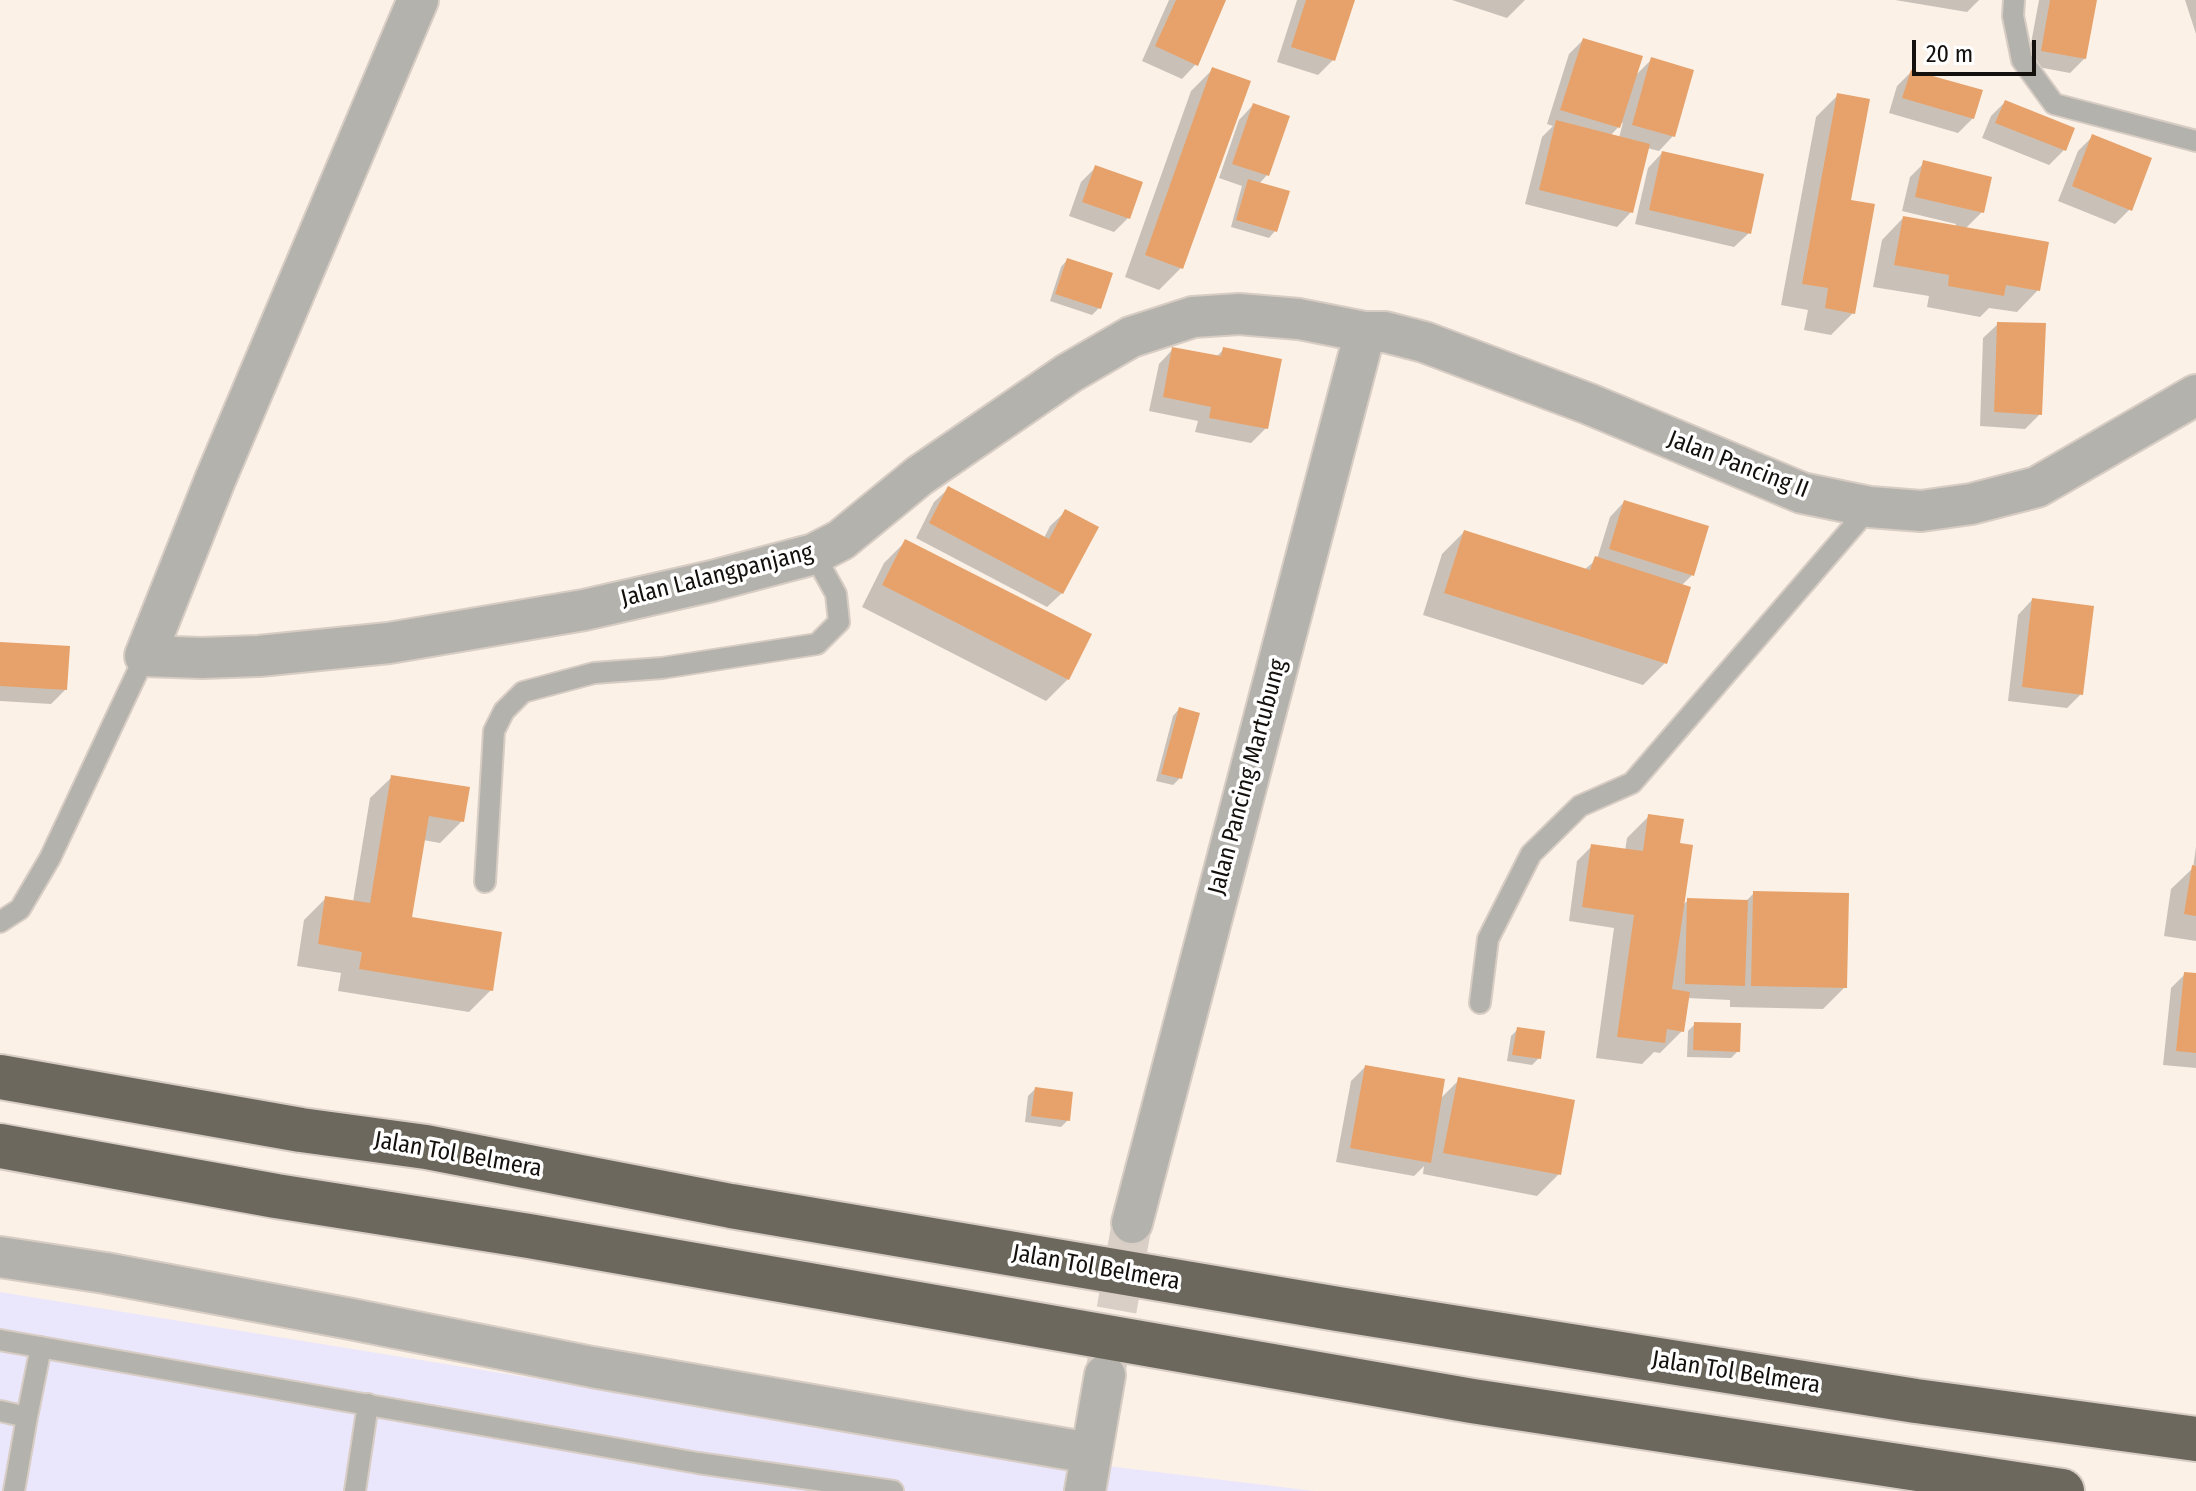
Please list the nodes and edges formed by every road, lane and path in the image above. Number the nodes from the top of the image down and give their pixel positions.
1 (418, 0) edge
2 (2014, 0) edge
3 (2196, 141) edge
4 (1365, 332) junction
5 (2196, 395) edge
6 (1870, 507) junction
7 (814, 554) junction
8 (145, 656) junction
9 (485, 882) dead end
10 (0, 922) edge
11 (1480, 1003) dead end
12 (0, 1077) edge
13 (0, 1146) edge
14 (1132, 1223) tunnel mouth
15 (0, 1257) edge
16 (0, 1340) edge
17 (41, 1347) junction
18 (1105, 1375) tunnel mouth
19 (368, 1404) junction
20 (0, 1411) edge
21 (27, 1417) junction
22 (2196, 1439) edge
23 (1088, 1472) edge
24 (14, 1491) edge
25 (355, 1491) edge
26 (893, 1491) edge
27 (2062, 1491) edge

1 - 8 street
2 - 3 lane
4 - 6 street, Jalan Pancing II
4 - 7 street, Jalan Lalangpanjang
4 - 14 street, Jalan Pancing Martubung
5 - 6 street, Jalan Pancing II
6 - 11 lane
7 - 8 street, Jalan Lalangpanjang
7 - 9 lane
8 - 10 lane
12 - 22 highway, Jalan Tol Belmera
13 - 27 highway
15 - 23 street
16 - 17 lane
17 - 19 lane
17 - 21 lane
18 - 23 street
19 - 25 lane
19 - 26 lane
20 - 21 lane
21 - 24 lane

